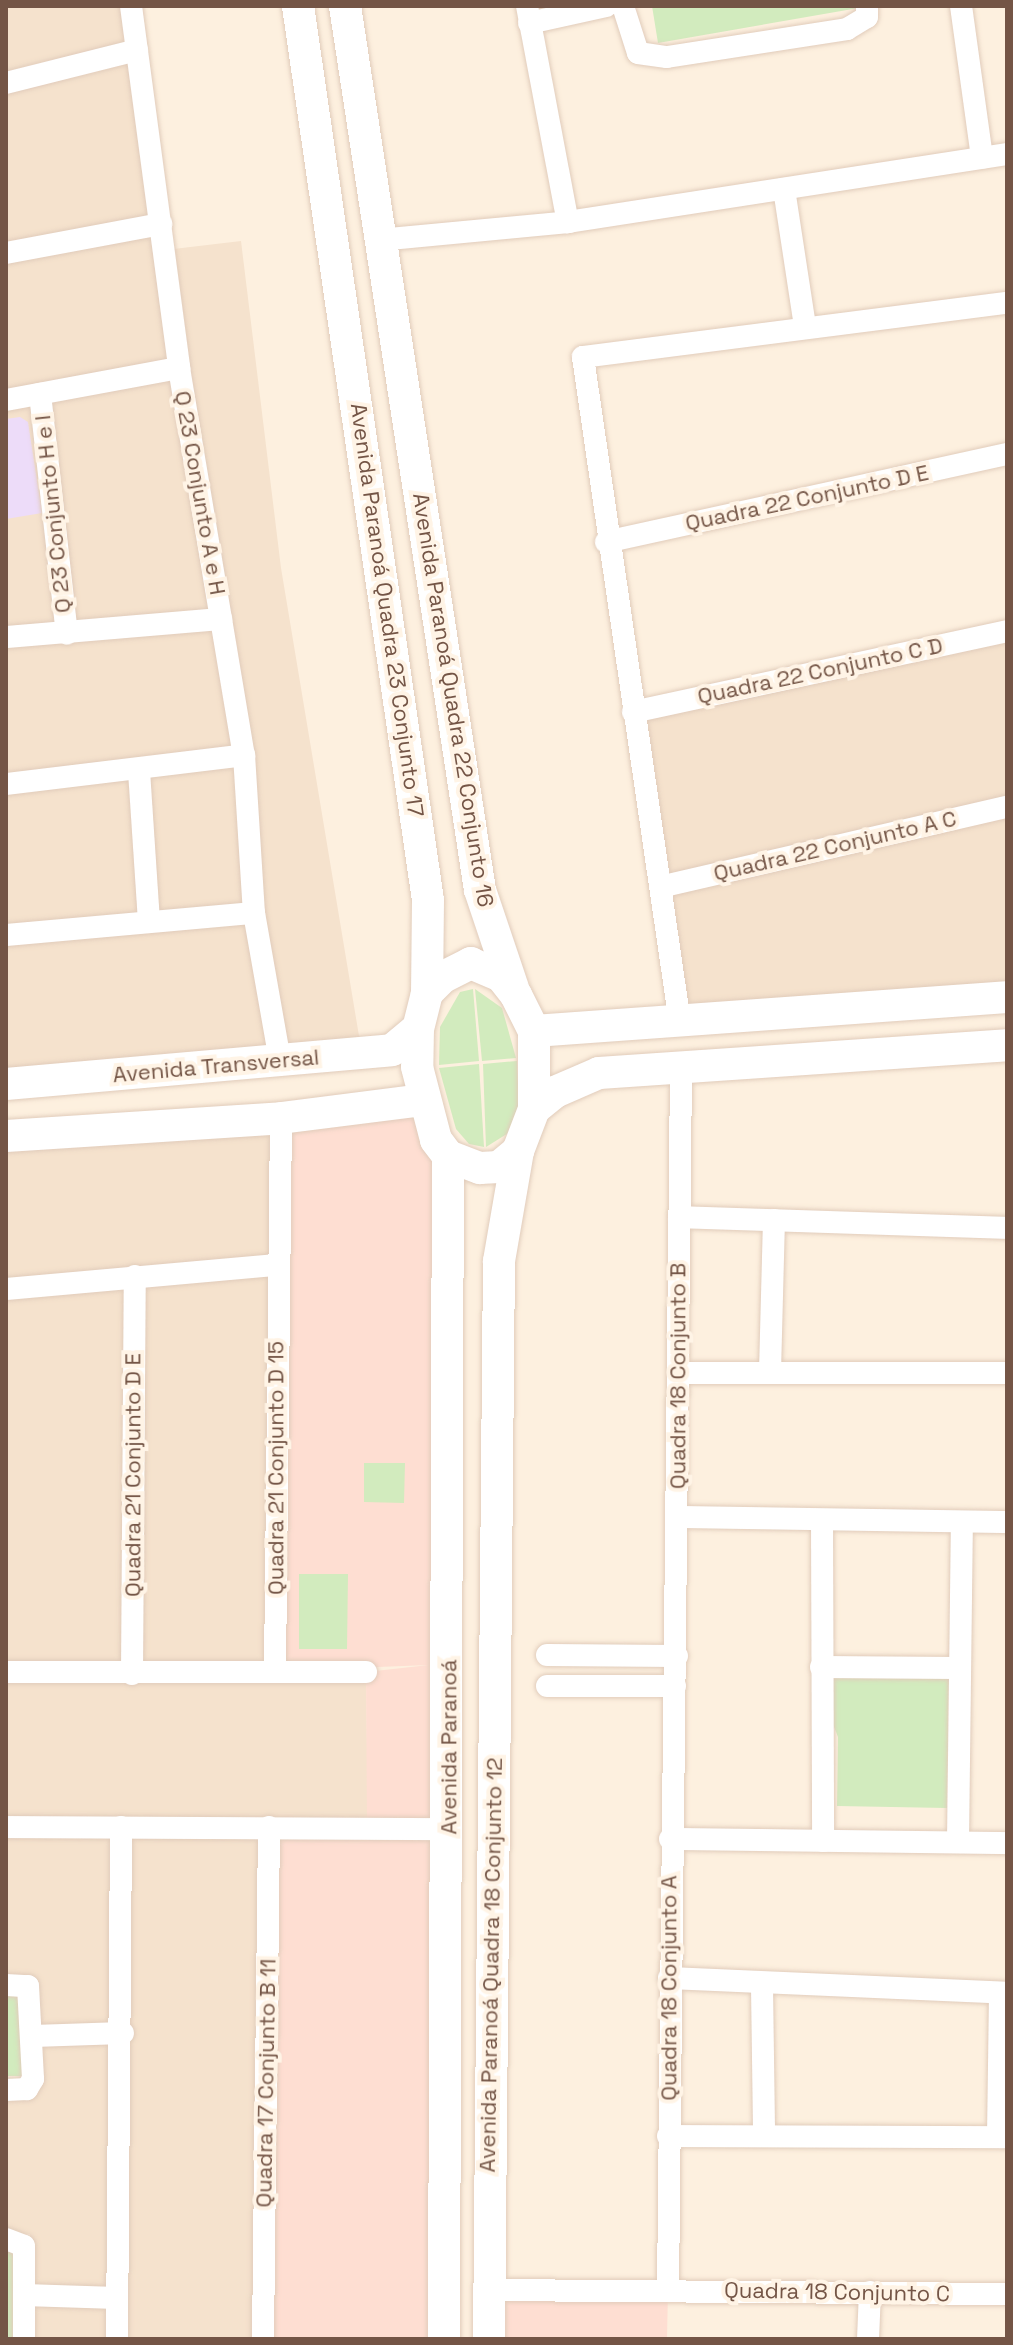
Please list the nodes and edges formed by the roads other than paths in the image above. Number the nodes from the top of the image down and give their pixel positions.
1 (131, 6) edge
2 (298, 6) edge
3 (345, 6) edge
4 (606, 6) edge
5 (623, 6) edge
6 (867, 6) edge
7 (961, 6) edge
8 (528, 14) edge
9 (137, 50) junction
10 (6, 83) edge
11 (1007, 154) edge
12 (982, 158) junction
13 (372, 186) junction
14 (324, 187) junction
15 (784, 189) junction
16 (568, 222) junction
17 (161, 224) junction
18 (379, 240) junction
19 (6, 253) edge
20 (1006, 307) edge
21 (805, 327) junction
22 (400, 366) junction
23 (179, 368) junction
24 (353, 368) junction
25 (40, 394) junction
26 (6, 400) edge
27 (1007, 454) edge
28 (606, 542) junction
29 (221, 619) junction
30 (1007, 631) edge
31 (67, 633) junction
32 (6, 637) edge
33 (633, 712) junction
34 (244, 755) junction
35 (139, 771) junction
36 (6, 784) edge
37 (1007, 807) edge
38 (664, 886) junction
39 (254, 913) junction
40 (149, 920) junction
41 (6, 935) edge
42 (427, 993) junction
43 (516, 995) junction
44 (1007, 997) edge
45 (917, 1004) junction
46 (852, 1009) junction
47 (680, 1023) junction
48 (418, 1028) junction
49 (534, 1031) junction
50 (1007, 1045) edge
51 (924, 1051) junction
52 (851, 1056) junction
53 (280, 1061) junction
54 (680, 1066) junction
55 (7, 1085) edge
56 (424, 1100) junction
57 (534, 1109) junction
58 (281, 1118) junction
59 (10, 1133) edge
60 (518, 1151) junction
61 (448, 1156) junction
62 (679, 1217) junction
63 (774, 1220) junction
64 (1007, 1228) edge
65 (277, 1265) junction
66 (135, 1276) junction
67 (6, 1289) edge
68 (770, 1372) junction
69 (678, 1373) junction
70 (1007, 1373) edge
71 (677, 1517) junction
72 (822, 1521) junction
73 (962, 1522) junction
74 (1007, 1522) edge
75 (547, 1655) dead end
76 (677, 1656) junction
77 (821, 1667) junction
78 (958, 1668) junction
79 (275, 1671) junction
80 (6, 1672) edge
81 (366, 1672) dead end
82 (132, 1674) junction
83 (547, 1686) dead end
84 (675, 1686) junction
85 (6, 1827) edge
86 (121, 1827) junction
87 (269, 1827) junction
88 (448, 1829) junction
89 (670, 1839) junction
90 (823, 1841) junction
91 (958, 1842) junction
92 (1007, 1843) edge
93 (669, 1978) junction
94 (6, 1985) edge
95 (762, 1986) junction
96 (1004, 1993) edge
97 (123, 2033) junction
98 (33, 2036) junction
99 (492, 2047) junction
100 (448, 2050) junction
101 (6, 2090) edge
102 (444, 2126) junction
103 (489, 2133) junction
104 (764, 2133) junction
105 (668, 2136) junction
106 (1003, 2137) edge
107 (6, 2239) edge
108 (489, 2290) junction
109 (668, 2291) junction
110 (870, 2292) junction
111 (1007, 2294) edge
112 (24, 2295) junction
113 (117, 2298) junction
114 (24, 2339) edge
115 (117, 2339) edge
116 (263, 2339) edge
117 (444, 2339) edge
118 (489, 2339) edge
119 (868, 2339) edge

1 - 9 street, Q 23 Conjunto A e H
2 - 14 street, Avenida Paranoá Quadra 23 Conjunto 17
3 - 13 street, Avenida Paranoá Quadra 22 Conjunto 16
4 - 8 street
5 - 6 street
7 - 12 street
8 - 16 street
9 - 10 street
9 - 17 street, Q 23 Conjunto A e H
11 - 12 street
12 - 15 street
13 - 14 street
13 - 18 street, Avenida Paranoá Quadra 22 Conjunto 16
14 - 24 street, Avenida Paranoá Quadra 23 Conjunto 17
15 - 16 street
15 - 21 street
16 - 18 street
17 - 19 street
17 - 23 street, Q 23 Conjunto A e H
18 - 22 street, Avenida Paranoá Quadra 22 Conjunto 16
20 - 21 street
21 - 28 street
22 - 24 street
22 - 43 street, Avenida Paranoá Quadra 22 Conjunto 16
23 - 25 street
23 - 29 street, Q 23 Conjunto A e H
24 - 42 street, Avenida Paranoá Quadra 23 Conjunto 17
25 - 26 street
25 - 31 street, Q 23 Conjunto H e I
27 - 28 street, Quadra 22 Conjunto D E
28 - 33 street
29 - 31 street
29 - 34 street, Q 23 Conjunto A e H
30 - 33 street, Quadra 22 Conjunto C D
31 - 32 street
33 - 38 street
34 - 35 street
34 - 39 street, Q 23 Conjunto A e H
35 - 36 street
35 - 40 street
37 - 38 street, Quadra 22 Conjunto A C
38 - 47 street
39 - 40 street
39 - 53 street, Q 23 Conjunto A e H
40 - 41 street
42 - 43 street
42 - 48 street
43 - 49 street
44 - 45 street
45 - 46 street
45 - 51 street
46 - 47 street
46 - 52 street
47 - 49 street
48 - 53 street, Avenida Transversal
48 - 56 street
49 - 57 street
50 - 51 street
51 - 52 street
52 - 54 street
53 - 55 street, Avenida Transversal
54 - 57 street
54 - 62 street, Quadra 18 Conjunto B
56 - 58 street
56 - 61 street
57 - 60 street
58 - 59 street
58 - 65 street, Quadra 21 Conjunto D 15
60 - 61 street
60 - 99 street, Avenida Paranoá Quadra 18 Conjunto 12
61 - 88 street, Avenida Paranoá
62 - 63 street
62 - 69 street, Quadra 18 Conjunto B
63 - 64 street
63 - 68 street
65 - 66 street
65 - 79 street, Quadra 21 Conjunto D 15
66 - 67 street
66 - 82 street, Quadra 21 Conjunto D E
68 - 69 street
68 - 70 street
69 - 71 street, Quadra 18 Conjunto B
71 - 72 street
71 - 76 street, Quadra 18 Conjunto B
72 - 73 street
72 - 77 street
73 - 74 street
73 - 78 street
75 - 76 street
76 - 84 street, Quadra 18 Conjunto B
77 - 78 street
77 - 90 street
78 - 91 street
79 - 81 street
79 - 82 street
80 - 82 street
83 - 84 street
84 - 89 street, Quadra 18 Conjunto A
85 - 86 street
86 - 87 street
86 - 97 street
87 - 88 street
87 - 116 street, Quadra 17 Conjunto B 11
88 - 100 street, Avenida Paranoá
89 - 90 street
89 - 93 street, Quadra 18 Conjunto A
90 - 91 street
91 - 92 street
93 - 95 street
93 - 105 street, Quadra 18 Conjunto A
94 - 98 street
95 - 96 street
95 - 104 street
96 - 106 street
97 - 98 street
97 - 113 street
98 - 101 street
99 - 100 street
99 - 103 street, Avenida Paranoá Quadra 18 Conjunto 12
100 - 102 street, Avenida Paranoá
102 - 103 street
102 - 117 street, Avenida Paranoá
103 - 108 street, Avenida Paranoá Quadra 18 Conjunto 12
104 - 105 street
104 - 106 street
105 - 109 street, Quadra 18 Conjunto A
107 - 112 street
108 - 109 street, Quadra 18 Conjunto C
108 - 118 street, Avenida Paranoá Quadra 18 Conjunto 12
109 - 110 street, Quadra 18 Conjunto C
110 - 111 street, Quadra 18 Conjunto C
110 - 119 street
112 - 113 street
112 - 114 street
113 - 115 street

